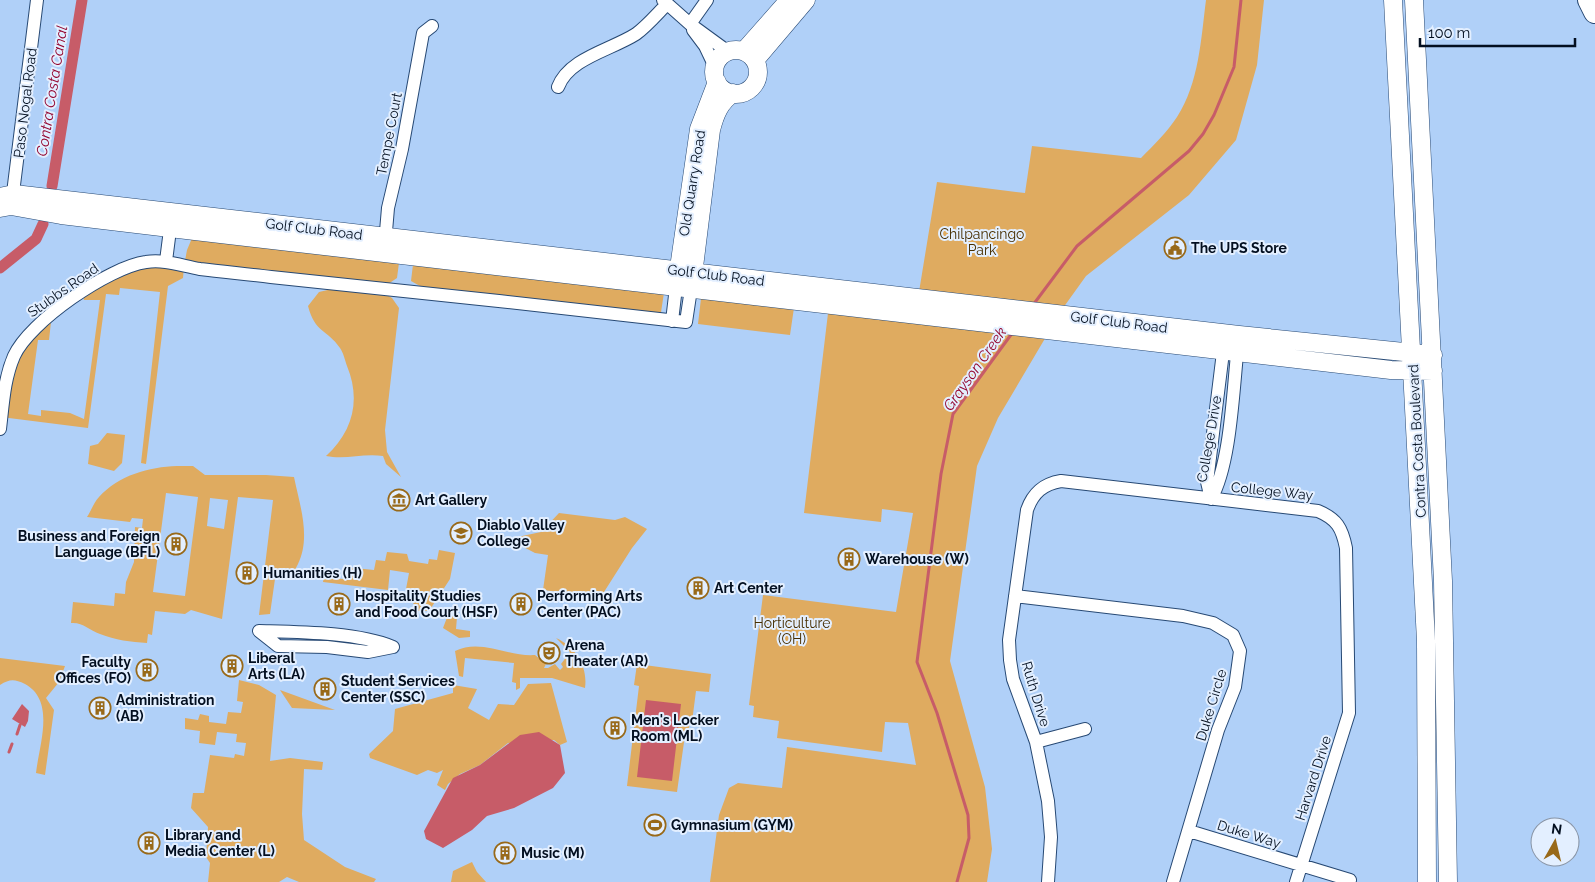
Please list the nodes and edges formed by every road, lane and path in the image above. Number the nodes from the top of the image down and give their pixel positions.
1 (37, 0) edge
2 (707, 0) edge
3 (789, 0) edge
4 (806, 0) edge
5 (1393, 0) edge
6 (1414, 0) edge
7 (1589, 0) edge
8 (665, 2) edge
9 (1595, 12) edge
10 (690, 24) junction
11 (432, 26) dead end
12 (742, 54) junction
13 (716, 75) junction
14 (558, 87) dead end
15 (733, 93) junction
16 (6, 201) edge
17 (172, 220) junction
18 (385, 245) junction
19 (166, 261) junction
20 (685, 280) junction
21 (672, 321) junction
22 (1231, 343) junction
23 (1412, 354) junction
24 (1433, 363) junction
25 (1413, 372) junction
26 (0, 429) edge
27 (1040, 488) joint
28 (1211, 499) junction
29 (1015, 596) junction
30 (1348, 682) joint
31 (1084, 729) dead end
32 (1036, 742) junction
33 (1189, 831) junction
34 (1300, 866) junction
35 (1350, 880) dead end
36 (1048, 882) edge
37 (1173, 882) edge
38 (1296, 882) edge
39 (1427, 882) edge
40 (1448, 882) edge

1 - 16 street, Paso Nogal Road
2 - 10 street
3 - 12 street, Old Quarry Road
4 - 12 street, Old Quarry Road
5 - 23 street, Contra Costa Boulevard
6 - 24 street, Contra Costa Boulevard
7 - 9 highway
8 - 10 street
8 - 14 street
10 - 12 street
10 - 13 street
11 - 18 street, Tempe Court
12 - 13 street, Old Quarry Road
12 - 15 street, Old Quarry Road
13 - 15 street
13 - 20 street, Old Quarry Road
15 - 20 street, Old Quarry Road
16 - 17 street, Golf Club Road
16 - 17 street, Golf Club Road
17 - 18 street, Golf Club Road
17 - 19 street
18 - 20 street, Golf Club Road
19 - 21 street, Stubbs Road
19 - 26 street, Stubbs Road
20 - 21 street
20 - 21 street, Stubbs Road
20 - 22 street, Golf Club Road
20 - 22 street, Golf Club Road
22 - 23 street, Golf Club Road
22 - 25 street, Golf Club Road
22 - 28 street, College Drive
23 - 24 street, Golf Club Road
23 - 25 street, Contra Costa Boulevard
24 - 25 street, Golf Club Road
24 - 40 street, Contra Costa Boulevard
25 - 39 street, Contra Costa Boulevard
27 - 28 street, College Way
27 - 29 street, Ruth Drive
28 - 30 street, College Way
29 - 32 street, Ruth Drive
29 - 33 street, Duke Circle
30 - 34 street, Harvard Drive
31 - 32 street
32 - 36 street, Ruth Drive
33 - 34 street, Duke Way
33 - 37 street, Duke Circle
34 - 35 street, Duke Way
34 - 38 street, Harvard Drive

